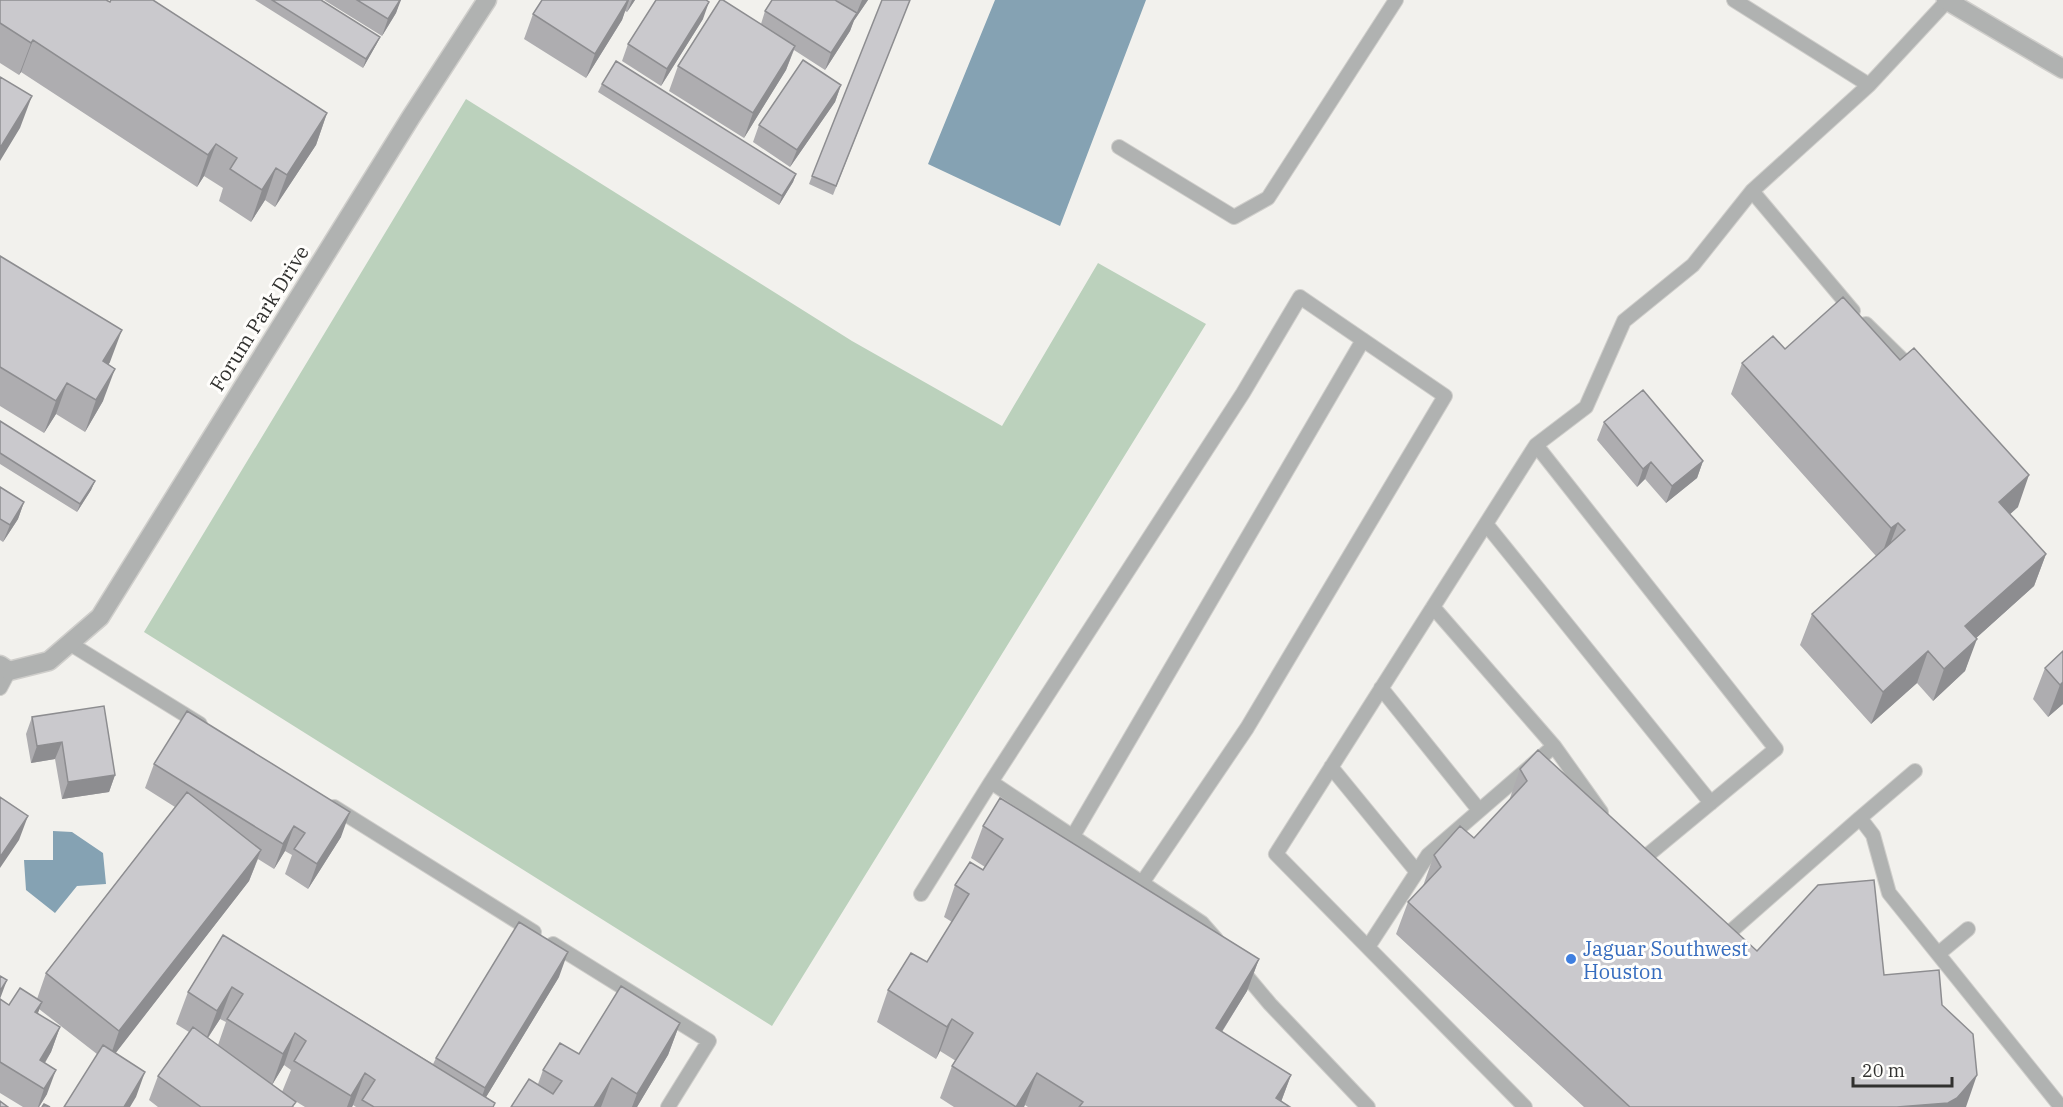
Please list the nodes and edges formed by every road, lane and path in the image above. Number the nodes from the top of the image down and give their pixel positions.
1 (487, 0) edge
2 (1396, 0) edge
3 (1734, 0) edge
4 (1947, 0) edge
5 (2063, 69) edge
6 (1869, 86) junction
7 (1119, 147) dead end
8 (1752, 190) junction
9 (1363, 340) junction
10 (1926, 383) edge
11 (1536, 445) junction
12 (1486, 524) junction
13 (1433, 608) junction
14 (65, 647) junction
15 (5, 668) edge
16 (0, 688) edge
17 (1381, 688) junction
18 (213, 732) edge
19 (1554, 746) junction
20 (1331, 767) junction
21 (1915, 771) dead end
22 (991, 782) junction
23 (323, 800) edge
24 (1712, 803) junction
25 (1479, 810) junction
26 (1860, 818) junction
27 (1610, 824) edge
28 (1072, 836) junction
29 (1638, 863) edge
30 (1417, 872) junction
31 (1142, 883) junction
32 (921, 894) dead end
33 (1968, 929) dead end
34 (1709, 936) edge
35 (1368, 947) junction
36 (1938, 954) junction
37 (668, 1107) edge
38 (1368, 1107) edge
39 (1526, 1107) edge
40 (2061, 1107) edge

1 - 14 street, Forum Park Drive
2 - 7 lane
3 - 6 lane
4 - 5 street
4 - 6 lane
6 - 8 lane
8 - 10 lane
8 - 11 lane
9 - 22 lane
9 - 28 lane
9 - 31 lane
11 - 12 lane
11 - 24 lane
12 - 13 lane
12 - 24 lane
13 - 17 lane
13 - 19 lane
14 - 15 street, Forum Park Drive
14 - 18 lane
15 - 16 lane
17 - 20 lane
17 - 25 lane
19 - 25 lane
19 - 27 lane
20 - 30 lane
20 - 35 lane
21 - 26 lane
22 - 28 lane
22 - 32 lane
23 - 37 lane
24 - 29 lane
25 - 30 lane
26 - 34 lane
26 - 36 lane
28 - 31 lane
30 - 35 lane
31 - 38 lane
33 - 36 lane
35 - 39 lane
36 - 40 lane

